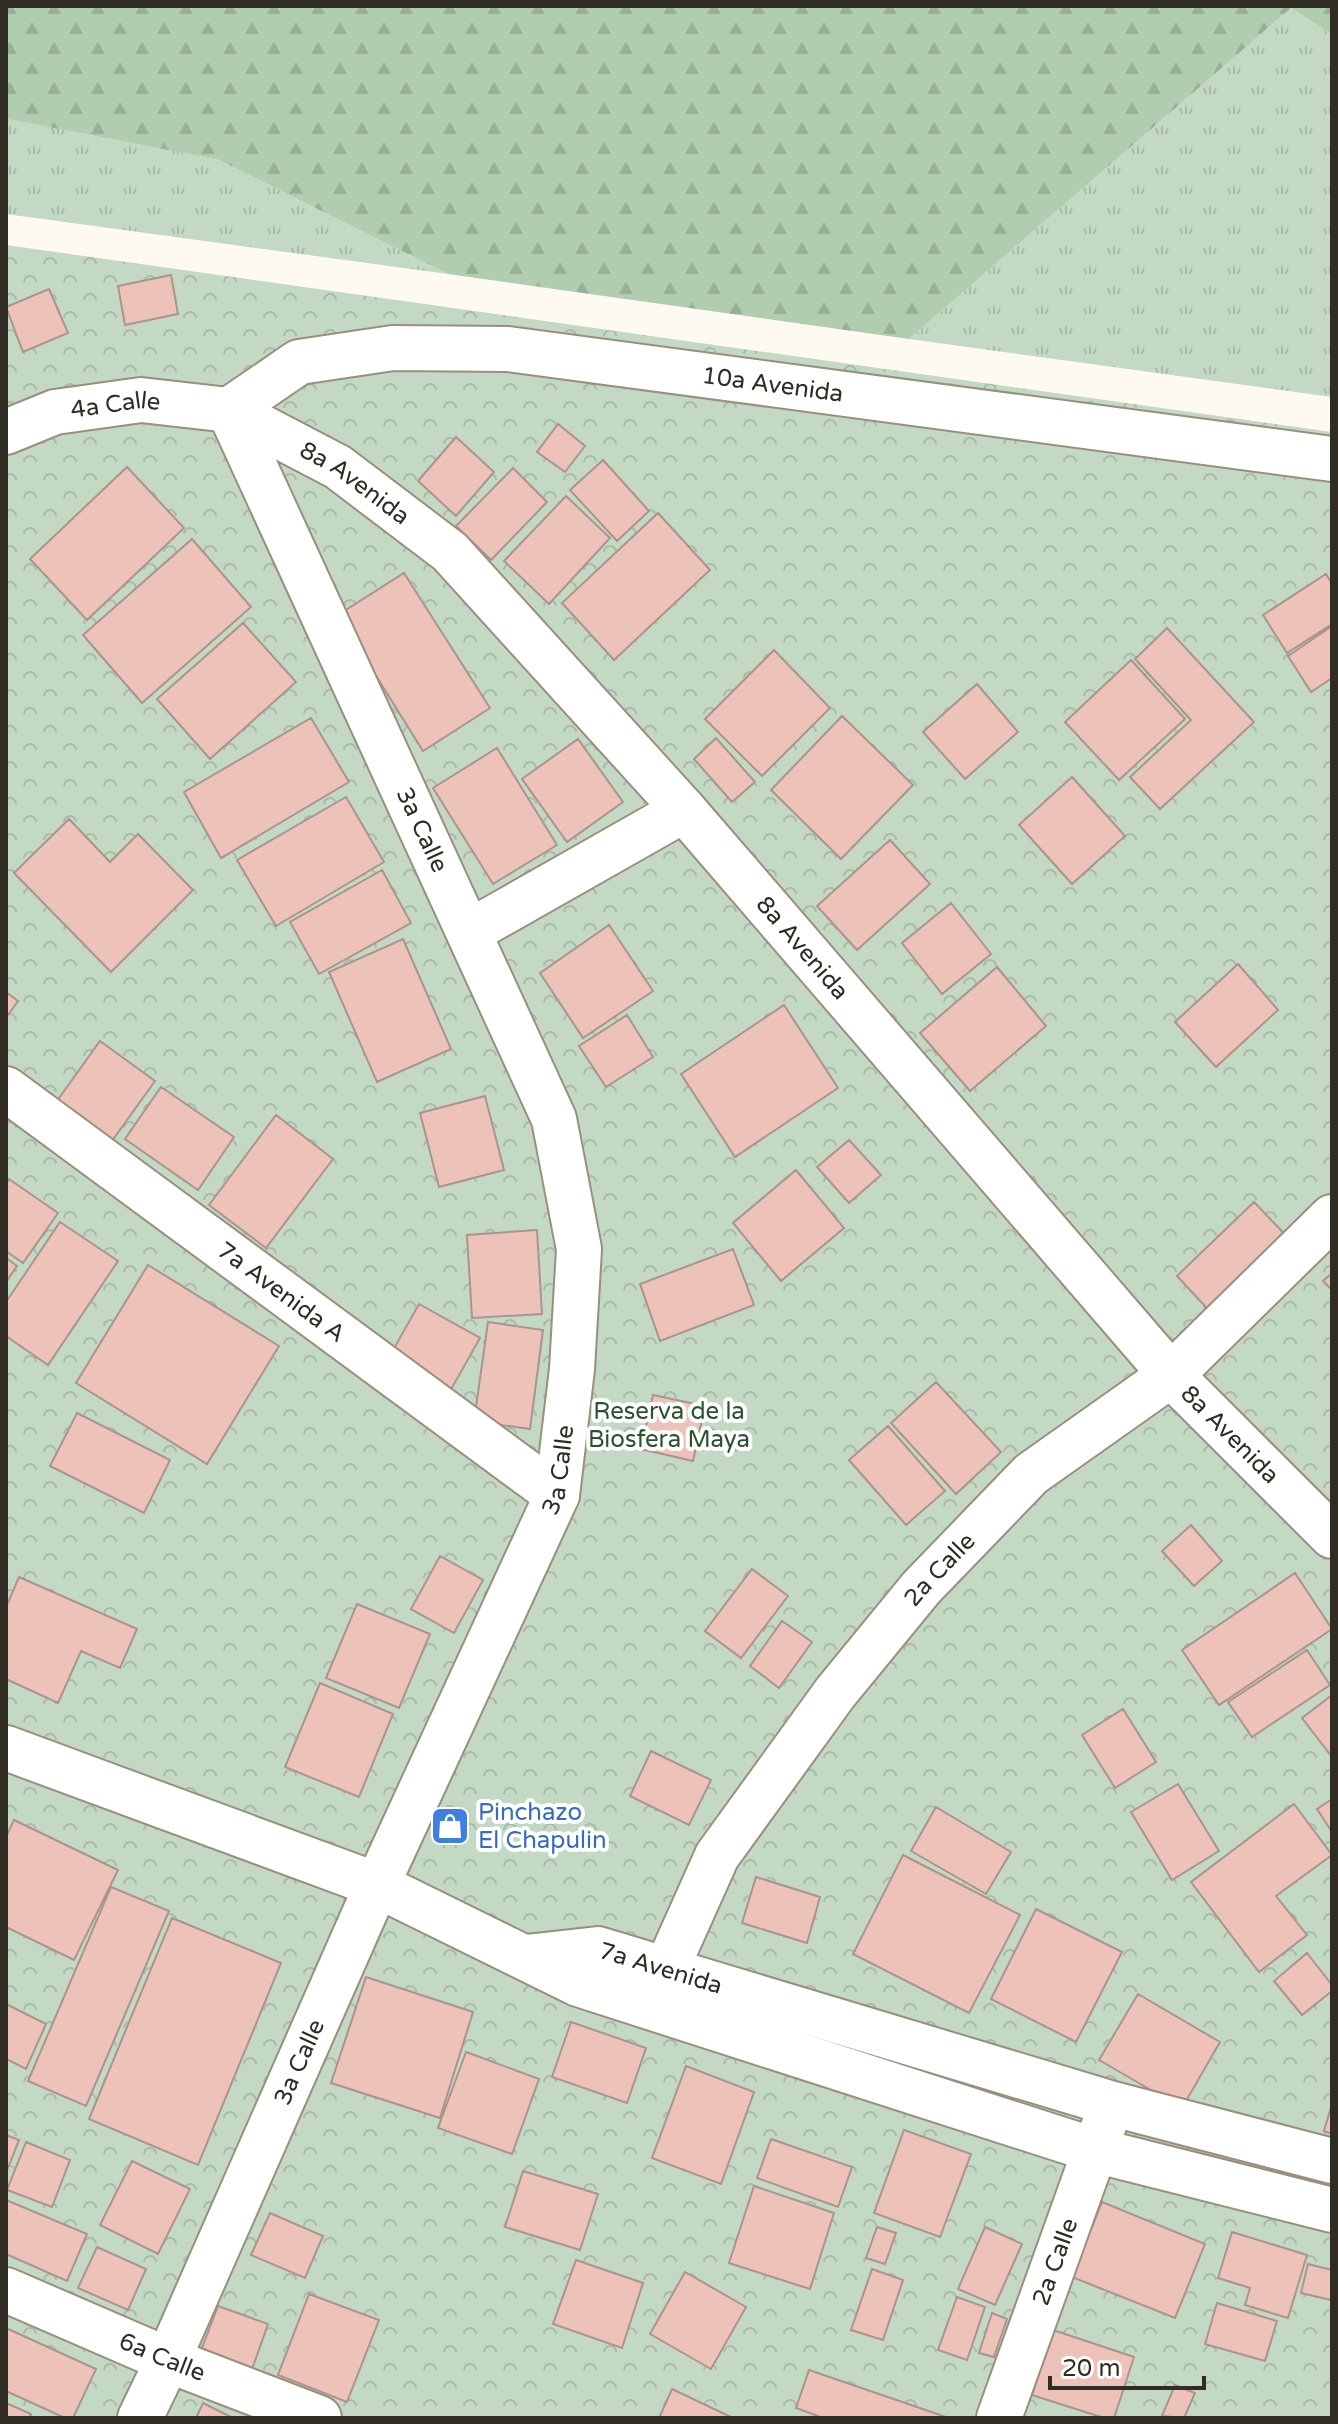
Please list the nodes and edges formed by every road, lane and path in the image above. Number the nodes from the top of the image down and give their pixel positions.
1 (229, 410) junction
2 (6, 432) edge
3 (1332, 459) edge
4 (684, 810) junction
5 (469, 932) junction
6 (6, 1089) edge
7 (1332, 1217) edge
8 (1171, 1375) junction
9 (557, 1495) junction
10 (1332, 1536) edge
11 (6, 1748) edge
12 (377, 1885) junction
13 (662, 1989) junction
14 (1113, 2104) junction
15 (1094, 2150) junction
16 (1332, 2161) edge
17 (1332, 2210) edge
18 (6, 2290) edge
19 (168, 2360) junction
20 (140, 2418) edge
21 (319, 2418) edge
22 (999, 2418) edge

1 - 2 street, 4a Calle
1 - 3 street, 10a Avenida
1 - 4 street, 8a Avenida
1 - 5 street, 3a Calle
4 - 5 street
4 - 8 street, 8a Avenida
5 - 9 street, 3a Calle
6 - 9 street, 7a Avenida A
7 - 8 street, 2a Calle
8 - 10 street, 8a Avenida
8 - 13 street, 2a Calle
9 - 12 street, 3a Calle
11 - 12 street, 7a Avenida
12 - 13 street, 7a Avenida
12 - 19 street, 3a Calle
13 - 14 street, 7a Avenida
13 - 15 street
14 - 15 street, 2a Calle
14 - 16 street, 7a Avenida
15 - 17 street
15 - 22 street, 2a Calle
18 - 19 street, 6a Calle
19 - 20 street, 3a Calle
19 - 21 street, 6a Calle

